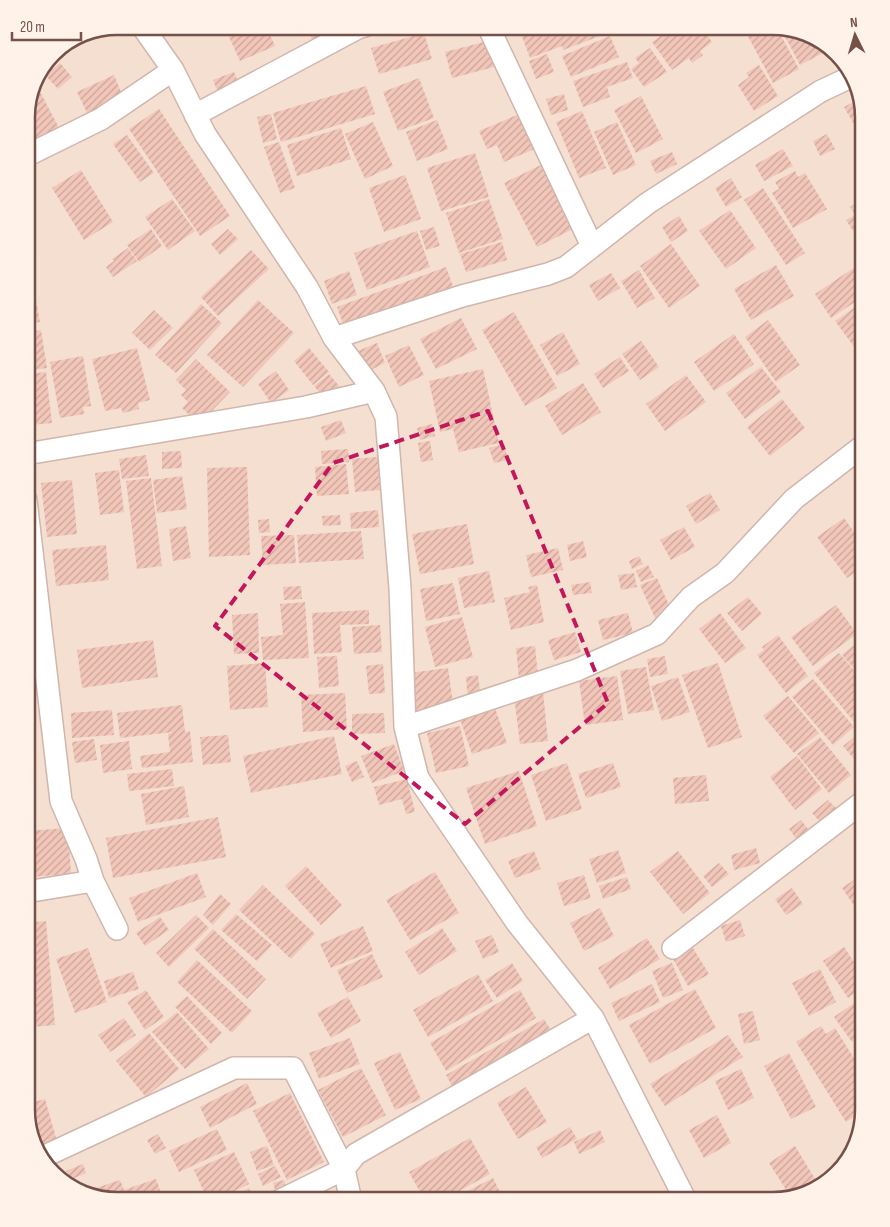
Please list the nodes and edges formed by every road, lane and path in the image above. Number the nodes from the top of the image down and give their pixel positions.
1 (148, 35) edge
2 (345, 35) edge
3 (492, 35) edge
4 (173, 70) junction
5 (846, 79) edge
6 (195, 115) junction
7 (35, 152) edge
8 (592, 246) junction
9 (334, 338) junction
10 (374, 391) junction
11 (35, 452) edge
12 (855, 452) edge
13 (35, 577) edge
14 (405, 728) junction
15 (855, 808) edge
16 (93, 881) junction
17 (35, 891) edge
18 (117, 929) dead end
19 (674, 948) dead end
20 (593, 1018) junction
21 (48, 1154) edge
22 (344, 1169) junction
23 (297, 1192) edge
24 (349, 1192) edge
25 (681, 1192) edge

1 - 4 street
2 - 6 street
3 - 8 street
4 - 6 street
4 - 7 street
5 - 8 street
6 - 9 street
8 - 9 street
9 - 10 street
10 - 11 street
10 - 14 street
12 - 14 street
13 - 16 street
14 - 20 street
15 - 19 street
16 - 17 street
16 - 18 street
20 - 22 street
20 - 25 street
21 - 22 street
22 - 23 street
22 - 24 street

